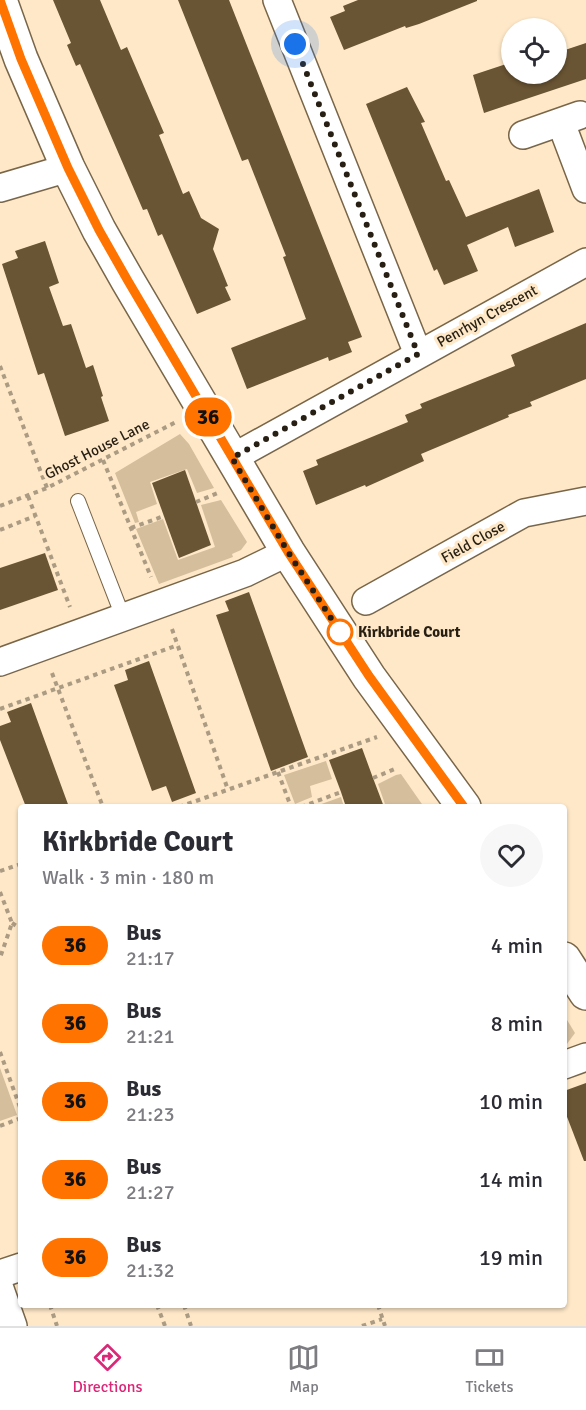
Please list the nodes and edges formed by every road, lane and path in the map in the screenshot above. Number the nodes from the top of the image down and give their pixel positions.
1 (0, 0) edge
2 (277, 0) edge
3 (524, 135) dead end
4 (68, 168) junction
5 (0, 188) edge
6 (586, 189) edge
7 (586, 262) edge
8 (418, 354) junction
9 (0, 366) edge
10 (203, 409) junction
11 (232, 458) junction
12 (103, 460) junction
13 (47, 488) junction
14 (28, 496) junction
15 (78, 501) dead end
16 (586, 501) edge
17 (0, 506) edge
18 (35, 516) junction
19 (164, 516) dead end
20 (130, 528) junction
21 (0, 530) edge
22 (288, 552) junction
23 (366, 601) dead end
24 (161, 603) junction
25 (123, 617) junction
26 (80, 633) junction
27 (178, 645) junction
28 (42, 647) junction
29 (0, 662) edge
30 (57, 688) junction
31 (0, 710) edge
32 (380, 736) dead end
33 (402, 766) dead end
34 (278, 772) junction
35 (373, 778) dead end
36 (228, 790) junction
37 (341, 792) dead end
38 (102, 804) edge
39 (188, 804) edge
40 (290, 804) edge
41 (309, 804) edge
42 (462, 804) edge
43 (18, 865) edge
44 (0, 871) edge
45 (0, 892) edge
46 (12, 923) junction
47 (18, 927) edge
48 (0, 958) edge
49 (567, 964) edge
50 (586, 993) edge
51 (0, 1052) edge
52 (586, 1057) edge
53 (567, 1064) edge
54 (18, 1102) edge
55 (18, 1119) edge
56 (0, 1126) edge
57 (18, 1268) edge
58 (0, 1274) edge
59 (0, 1289) edge
60 (51, 1308) edge
61 (158, 1308) edge
62 (185, 1308) edge
63 (379, 1308) edge
64 (382, 1319) junction
65 (13, 1326) edge
66 (57, 1326) edge
67 (165, 1326) edge
68 (191, 1326) edge
69 (362, 1326) edge
70 (385, 1326) edge

1 - 4 street
2 - 8 street
3 - 6 street
4 - 5 street
4 - 10 street
7 - 8 street, Penrhyn Crescent
8 - 11 street, Penrhyn Crescent
9 - 13 path
10 - 11 street
10 - 12 path, Ghost House Lane
11 - 22 street
12 - 13 path, Ghost House Lane
12 - 20 path
13 - 14 path, Ghost House Lane
14 - 17 path, Ghost House Lane
14 - 18 path
15 - 25 lane
16 - 23 street, Field Close
18 - 21 path
18 - 26 path
19 - 20 path
20 - 24 path
22 - 24 street
22 - 42 street
24 - 25 street
24 - 27 path
25 - 26 street
26 - 28 street
27 - 30 path
27 - 36 path
28 - 29 street
28 - 30 path
30 - 31 path
30 - 38 path
32 - 34 path
33 - 35 path
34 - 36 path
34 - 40 path
36 - 39 path
37 - 41 path
43 - 44 path
45 - 46 path
46 - 47 path
46 - 48 path
49 - 50 street
51 - 54 path
52 - 53 street
55 - 56 path
57 - 58 street
59 - 65 street
60 - 66 path
61 - 67 path
62 - 68 path
63 - 64 path
64 - 69 path
64 - 70 path

